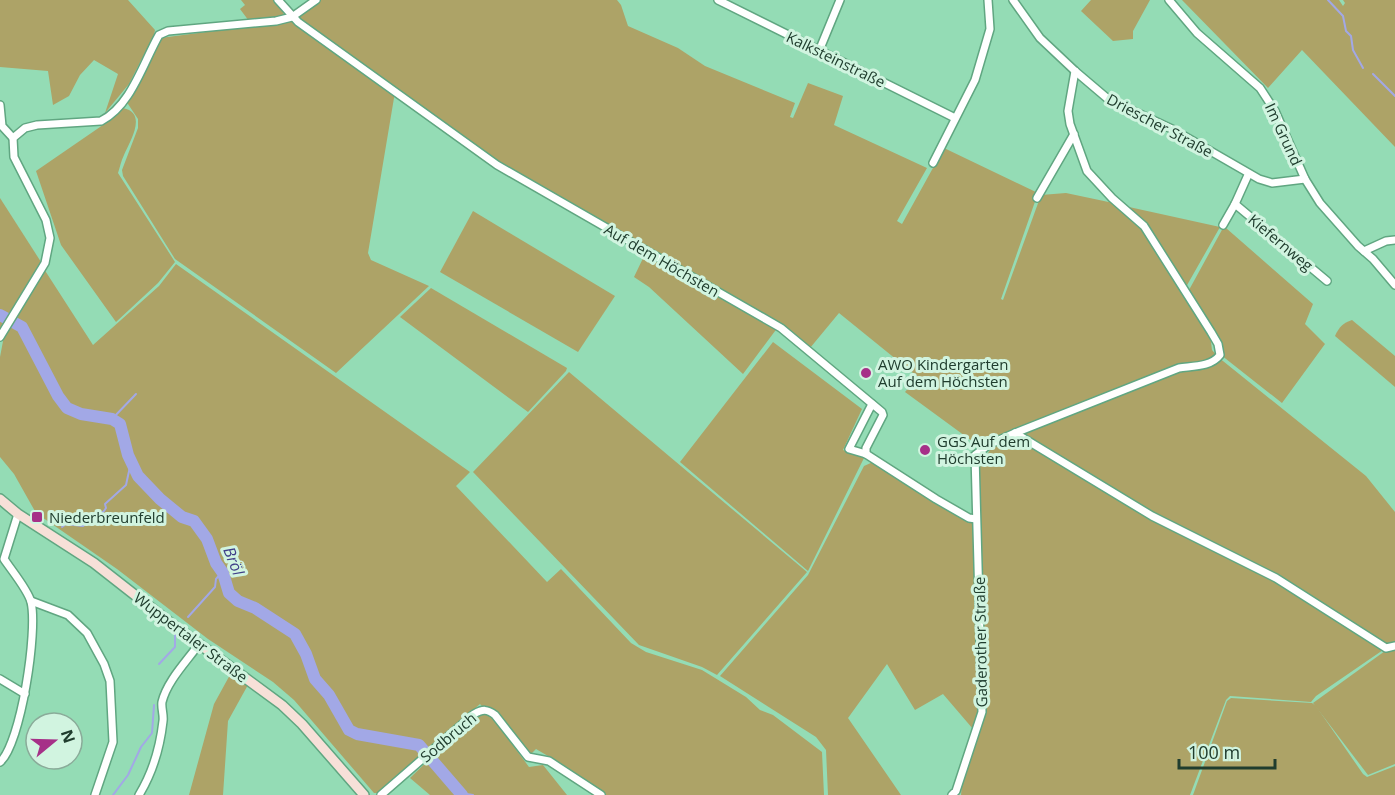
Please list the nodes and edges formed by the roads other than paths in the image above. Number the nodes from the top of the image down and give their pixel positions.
1 (278, 0) edge
2 (316, 0) edge
3 (718, 0) edge
4 (840, 0) edge
5 (988, 0) edge
6 (1013, 0) edge
7 (1169, 0) edge
8 (292, 17) junction
9 (819, 51) junction
10 (1075, 71) junction
11 (0, 105) edge
12 (955, 118) junction
13 (1074, 134) junction
14 (13, 138) junction
15 (933, 163) dead end
16 (1248, 175) junction
17 (1305, 178) junction
18 (1037, 198) dead end
19 (1235, 204) junction
20 (1222, 225) dead end
21 (1395, 240) edge
22 (1364, 251) junction
23 (1326, 281) dead end
24 (1395, 285) edge
25 (1, 335) edge
26 (872, 404) junction
27 (1015, 433) junction
28 (866, 454) junction
29 (0, 499) edge
30 (18, 514) junction
31 (976, 519) junction
32 (2, 558) edge
33 (31, 601) junction
34 (199, 644) junction
35 (1395, 646) edge
36 (0, 679) edge
37 (25, 694) junction
38 (0, 762) edge
39 (954, 794) edge
40 (95, 795) edge
41 (139, 795) edge
42 (364, 795) edge
43 (381, 795) edge
44 (601, 795) edge

1 - 8 street, Auf dem Höchsten
2 - 8 street
3 - 9 street, Kalksteinstraße
4 - 9 street
5 - 12 street
6 - 10 street, Driescher Straße
7 - 17 street, Im Grund
8 - 14 street
8 - 26 street, Auf dem Höchsten
9 - 12 street, Kalksteinstraße
10 - 13 street
10 - 16 street, Driescher Straße
11 - 14 street
12 - 15 street
13 - 18 street
13 - 27 street
14 - 25 street
16 - 17 street, Driescher Straße
16 - 19 street, Kiefernweg
17 - 22 street, Im Grund
19 - 20 street, Kiefernweg
19 - 23 street, Kiefernweg
21 - 22 street
22 - 24 street, Im Grund
26 - 28 street
26 - 28 street
27 - 31 street, Gaderother Straße
27 - 35 street
28 - 31 street
29 - 30 main road, Wuppertaler Straße
30 - 32 street
30 - 34 main road, Wuppertaler Straße
31 - 39 street, Gaderother Straße
32 - 33 street
33 - 37 street
33 - 40 street
34 - 41 street
34 - 42 main road, Wuppertaler Straße
36 - 37 street
37 - 38 street
43 - 44 street, Sodbruch

